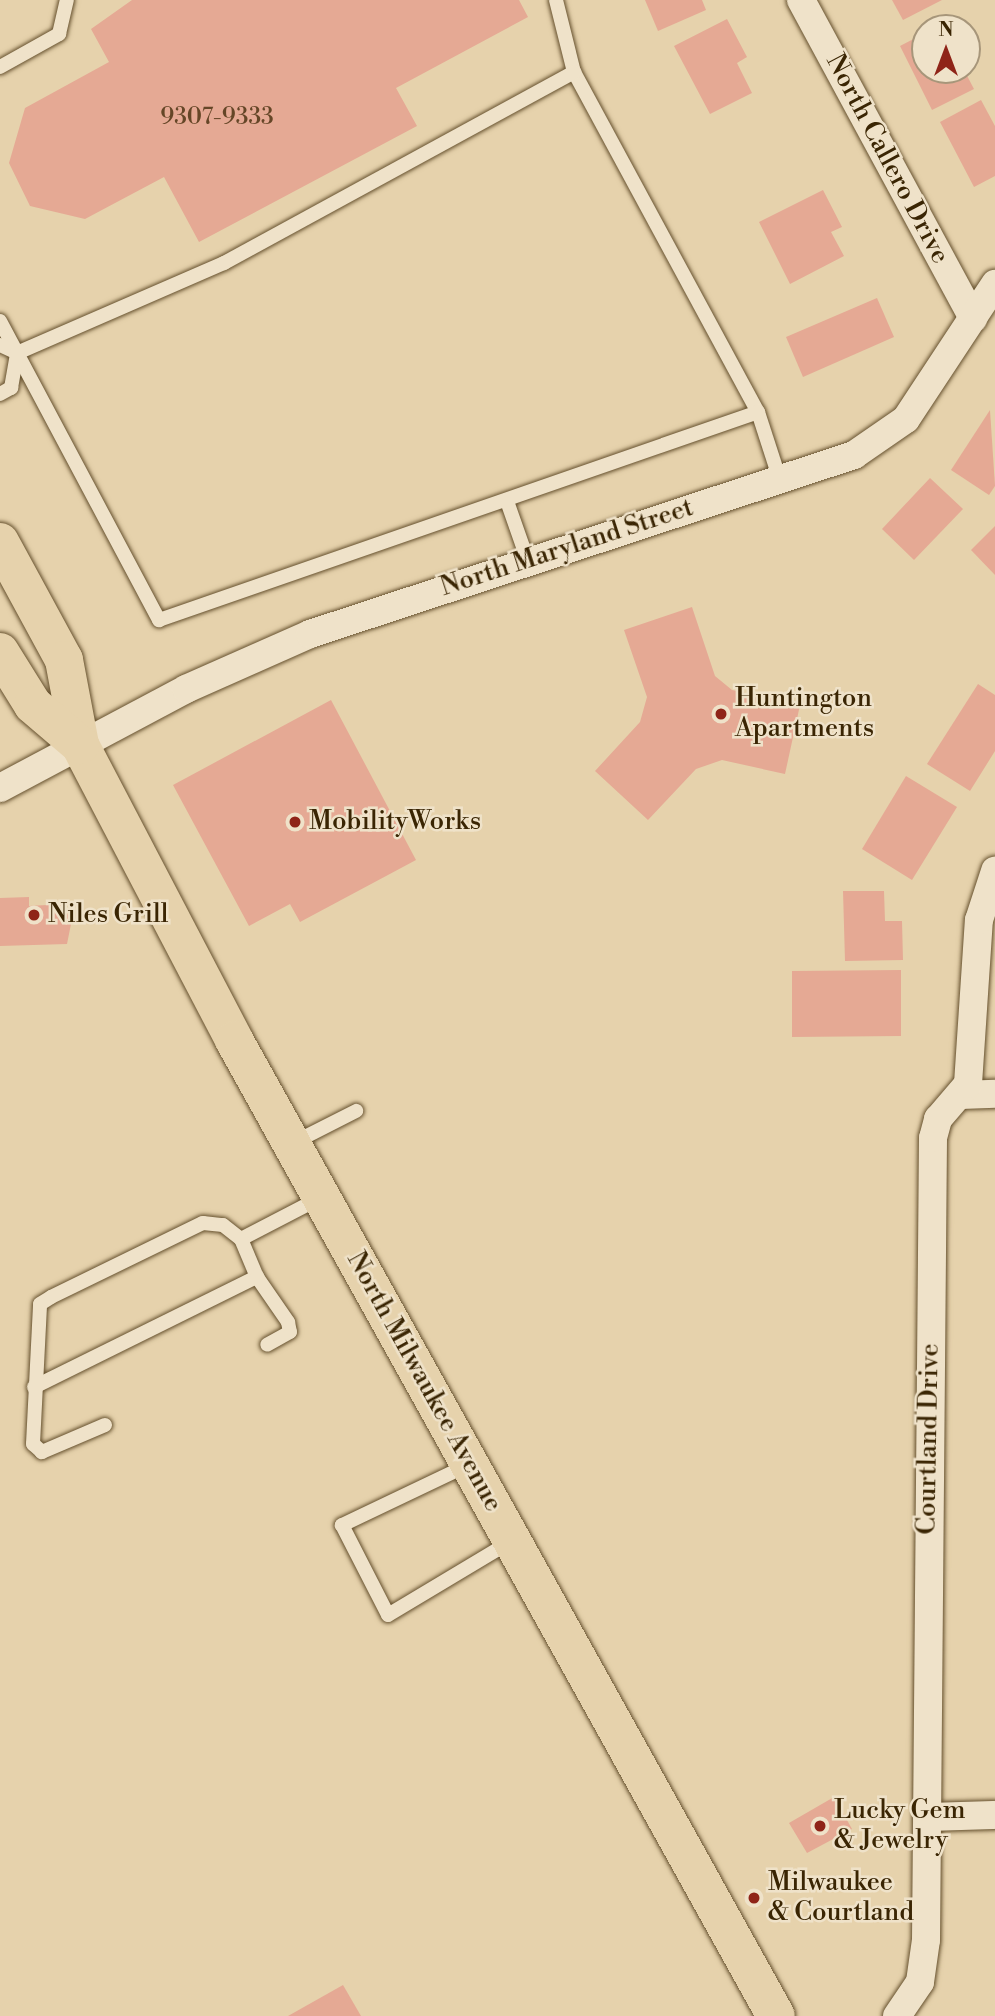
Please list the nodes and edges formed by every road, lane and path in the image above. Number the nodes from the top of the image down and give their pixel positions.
1 (66, 0) edge
2 (556, 0) edge
3 (801, 0) edge
4 (0, 67) edge
5 (574, 72) junction
6 (995, 284) edge
7 (973, 318) junction
8 (0, 321) edge
9 (0, 345) edge
10 (17, 353) junction
11 (0, 394) edge
12 (758, 412) junction
13 (780, 480) junction
14 (508, 503) junction
15 (0, 542) edge
16 (528, 561) junction
17 (0, 652) edge
18 (80, 745) junction
19 (0, 788) edge
20 (995, 871) edge
21 (995, 1094) edge
22 (961, 1095) junction
23 (356, 1111) dead end
24 (291, 1144) junction
25 (321, 1197) junction
26 (241, 1239) junction
27 (257, 1277) junction
28 (267, 1345) dead end
29 (34, 1387) junction
30 (105, 1425) dead end
31 (470, 1464) junction
32 (512, 1541) junction
33 (995, 1815) edge
34 (927, 1817) junction
35 (776, 2016) edge
36 (897, 2016) edge

1 - 4 lane
2 - 5 lane
3 - 7 street, North Callero Drive
5 - 10 lane
5 - 12 lane
6 - 7 street, North Maryland Street
7 - 13 street, North Maryland Street
8 - 10 lane
9 - 10 lane
10 - 11 lane
10 - 14 lane
12 - 13 lane
12 - 14 lane
13 - 16 street, North Maryland Street
14 - 16 lane
15 - 18 main road, North Milwaukee Avenue
16 - 18 street, North Maryland Street
17 - 18 main road, North Milwaukee Avenue
18 - 19 street, North Maryland Street
18 - 24 main road, North Milwaukee Avenue
20 - 22 street, Courtland Drive
21 - 22 street
22 - 34 street, Courtland Drive
23 - 24 lane
24 - 25 main road, North Milwaukee Avenue
25 - 26 lane
25 - 31 main road, North Milwaukee Avenue
26 - 27 lane
26 - 29 lane
27 - 28 lane
27 - 29 lane
29 - 30 lane
31 - 32 main road, North Milwaukee Avenue
31 - 32 lane
32 - 35 main road, North Milwaukee Avenue
33 - 34 street
34 - 36 street, Courtland Drive

